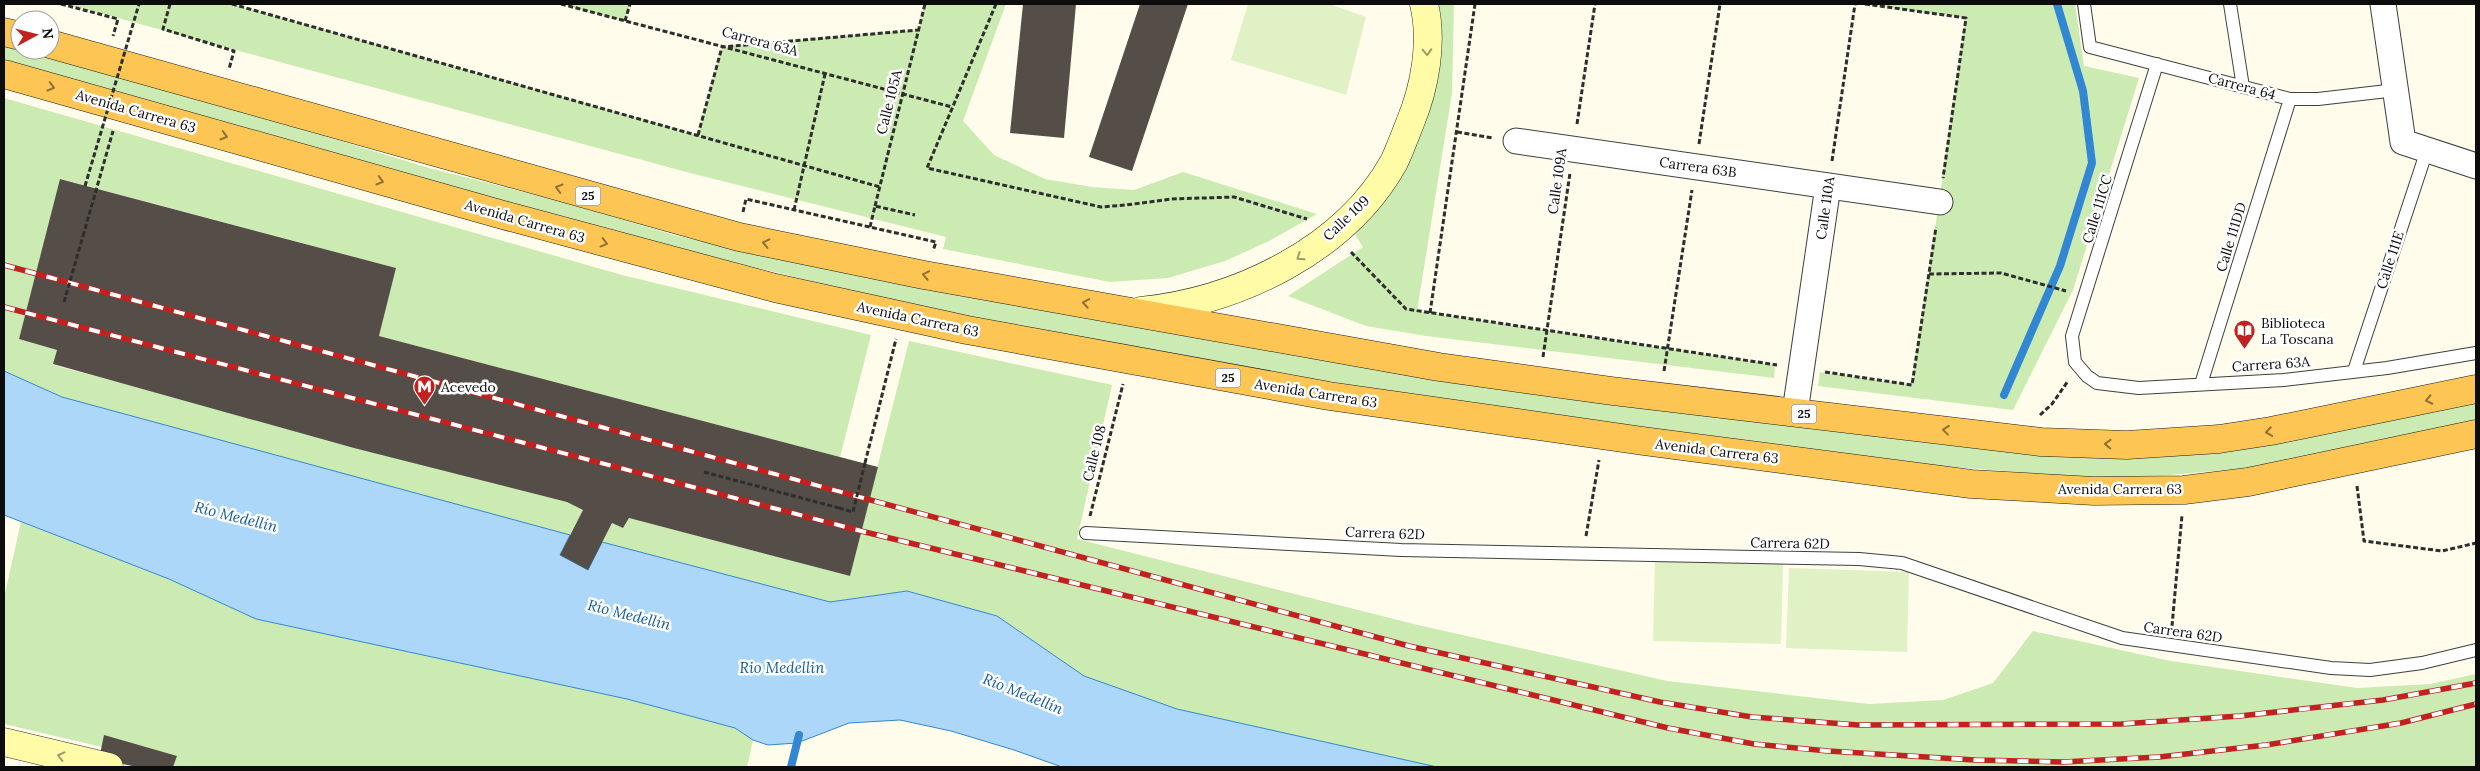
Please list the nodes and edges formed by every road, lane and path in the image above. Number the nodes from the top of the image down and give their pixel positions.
1 (61, 4) edge
2 (66, 4) edge
3 (139, 4) edge
4 (170, 4) edge
5 (232, 4) edge
6 (561, 4) edge
7 (630, 4) edge
8 (925, 4) edge
9 (996, 4) edge
10 (1424, 4) edge
11 (1475, 4) edge
12 (1595, 4) edge
13 (1855, 4) edge
14 (1865, 4) edge
15 (2084, 4) edge
16 (2230, 4) edge
17 (2383, 4) edge
18 (1966, 18) dead end
19 (625, 21) junction
20 (918, 30) junction
21 (111, 42) dead end
22 (60, 47) edge
23 (722, 47) junction
24 (2157, 64) junction
25 (228, 71) dead end
26 (4, 74) edge
27 (825, 74) junction
28 (2243, 87) junction
29 (2396, 90) junction
30 (903, 94) junction
31 (2290, 99) junction
32 (120, 107) junction
33 (952, 108) junction
34 (1457, 132) junction
35 (698, 135) junction
36 (1516, 141) joint
37 (2415, 146) junction
38 (1574, 149) junction
39 (804, 165) junction
40 (2476, 166) edge
41 (85, 186) dead end
42 (1828, 186) junction
43 (880, 187) junction
44 (746, 199) dead end
45 (1940, 202) dead end
46 (875, 206) junction
47 (794, 210) junction
48 (915, 215) dead end
49 (1308, 220) dead end
50 (870, 227) junction
51 (936, 242) dead end
52 (1349, 250) dead end
53 (1929, 274) dead end
54 (2067, 291) dead end
55 (64, 302) dead end
56 (1134, 312) junction
57 (1430, 313) junction
58 (1547, 330) junction
59 (897, 334) dead end
60 (2476, 353) edge
61 (1542, 362) dead end
62 (2075, 362) junction
63 (1801, 369) junction
64 (2354, 371) junction
65 (1124, 378) dead end
66 (2201, 384) junction
67 (1912, 385) dead end
68 (2476, 389) edge
69 (1795, 412) junction
70 (2036, 419) dead end
71 (2476, 434) edge
72 (1603, 435) junction
73 (2354, 460) junction
74 (704, 472) dead end
75 (2184, 490) junction
76 (1086, 533) joint
77 (2476, 543) edge
78 (1583, 553) junction
79 (2170, 645) junction
80 (2476, 650) edge
81 (4, 742) edge
82 (109, 767) edge

1 - 2 path
2 - 21 path
3 - 41 path, bridge
4 - 25 path
5 - 35 path
6 - 19 path, Carrera 63A
7 - 19 path
8 - 20 path, Calle 105A
9 - 33 path
10 -> 56 main road, Calle 109
11 - 34 path
12 - 38 path, Calle 109A
13 - 42 path, Calle 110A
14 - 18 path
15 - 24 lane, Carrera 64
16 - 28 lane
17 - 29 street, Calle 111E
19 - 23 path, Carrera 63A
20 - 23 path
20 - 30 path, Calle 105A
56 -> 22 highway, 25
23 - 27 path, Carrera 63A
23 - 35 path
24 - 28 lane, Carrera 64
24 - 62 lane, Calle 111CC
26 -> 32 highway, Avenida Carrera 63 / 25
27 - 30 path, Carrera 63A
27 - 39 path
28 - 31 lane, Carrera 64
29 - 31 lane, Carrera 64
29 - 37 street, Calle 111E
30 - 33 path, Carrera 63A
30 - 43 path, Calle 105A
31 - 66 lane, Calle 111DD
32 - 55 path, bridge
32 -> 72 highway, Avenida Carrera 63 / 25
33 - 49 path
34 - 36 path
34 - 57 path
35 - 39 path
36 - 38 street, Carrera 63B
37 - 40 street
37 - 64 lane, Calle 111E
38 - 42 street, Carrera 63B
38 - 58 path, Calle 109A
39 - 43 path
39 - 47 path
42 - 45 street, Carrera 63B
42 - 63 street, Calle 110A
43 - 46 path, Calle 105A
44 - 47 path
46 - 48 path
46 - 50 path, Calle 105A
47 - 50 path
50 - 51 path
52 - 57 path
53 - 54 path
56 - 69 highway, 25
57 - 58 path
58 - 61 path, Calle 109A
58 - 63 path
59 - 74 path, bridge
60 - 64 lane, Carrera 63A
62 - 66 lane, Carrera 63A
62 - 70 path
63 - 67 path
63 - 69 street, Calle 110A
64 - 66 lane, Carrera 63A
65 - 76 path, Calle 108
68 -> 69 highway, 25
71 - 73 highway, Avenida Carrera 63 / 25
72 - 75 highway, Avenida Carrera 63 / 25
72 - 78 path
73 - 75 highway, Avenida Carrera 63 / 25
73 - 77 path
75 - 79 path
76 - 78 lane, Carrera 62D
78 - 79 lane, Carrera 62D
79 - 80 lane, Carrera 62D
82 -> 81 main road

